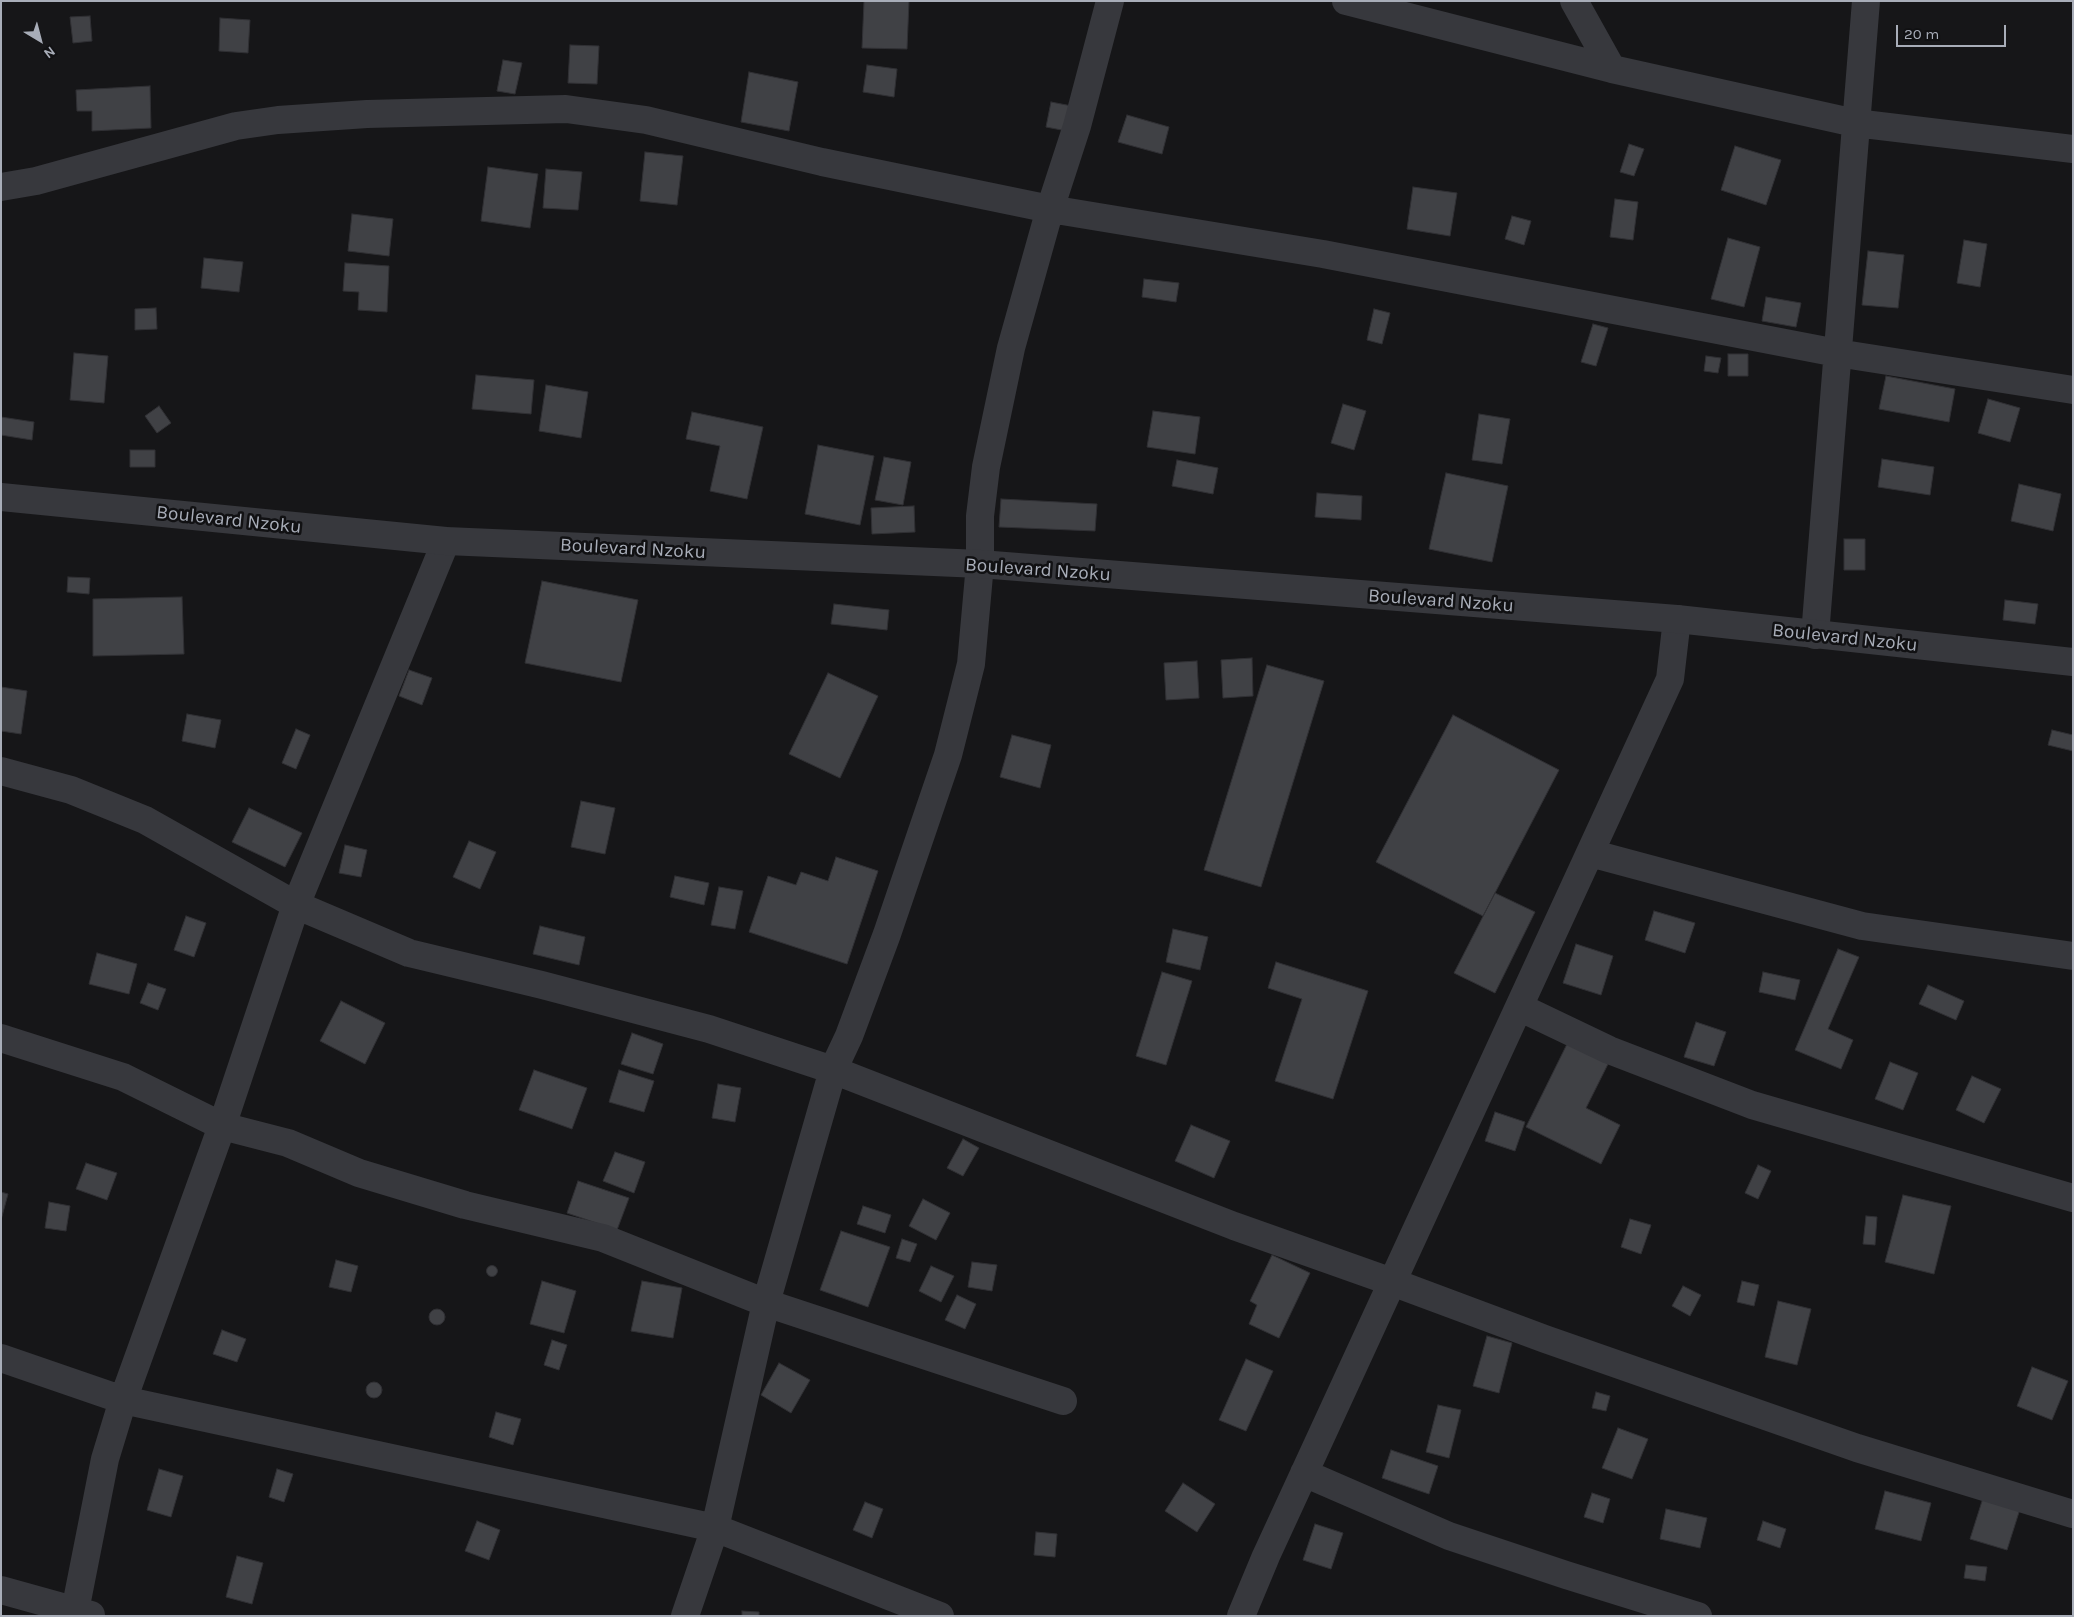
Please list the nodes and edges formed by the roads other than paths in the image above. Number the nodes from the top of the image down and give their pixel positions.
1 (1110, 1) edge
2 (1346, 1) edge
3 (1574, 1) edge
4 (1866, 1) edge
5 (1612, 69) junction
6 (1855, 123) junction
7 (2073, 149) edge
8 (1, 187) edge
9 (1050, 209) junction
10 (1837, 354) junction
11 (2073, 390) edge
12 (1, 497) edge
13 (446, 541) junction
14 (980, 564) junction
15 (1677, 619) junction
16 (1816, 635) junction
17 (2073, 662) edge
18 (1, 771) edge
19 (1590, 853) junction
20 (296, 904) junction
21 (2073, 956) edge
22 (1520, 1007) junction
23 (1, 1038) edge
24 (833, 1070) junction
25 (222, 1126) junction
26 (2073, 1198) edge
27 (1392, 1282) junction
28 (766, 1303) junction
29 (1, 1358) edge
30 (123, 1400) junction
31 (1063, 1401) dead end
32 (1304, 1473) junction
33 (2073, 1514) edge
34 (715, 1528) junction
35 (1, 1590) edge
36 (80, 1614) edge
37 (685, 1616) edge
38 (940, 1616) edge
39 (1241, 1616) edge
40 (1698, 1616) edge

1 - 9 street
2 - 5 street
3 - 5 street
4 - 6 street
5 - 6 street
6 - 7 street
6 - 10 street
8 - 9 street
9 - 10 street
9 - 14 street
10 - 11 street
10 - 16 street
12 - 13 street, Boulevard Nzoku
13 - 14 street, Boulevard Nzoku
13 - 20 street
14 - 15 street, Boulevard Nzoku
14 - 24 street
15 - 16 street, Boulevard Nzoku
15 - 19 street
16 - 17 street, Boulevard Nzoku
18 - 20 street
19 - 21 street
19 - 22 street
20 - 24 street
20 - 25 street
22 - 26 street
22 - 27 street
23 - 25 street
24 - 27 street
24 - 28 street
25 - 28 street
25 - 30 street
27 - 32 street
27 - 33 street
28 - 31 street
28 - 34 street
29 - 30 street
30 - 34 street
30 - 36 street
32 - 39 street
32 - 40 street
34 - 37 street
34 - 38 street
35 - 36 street

